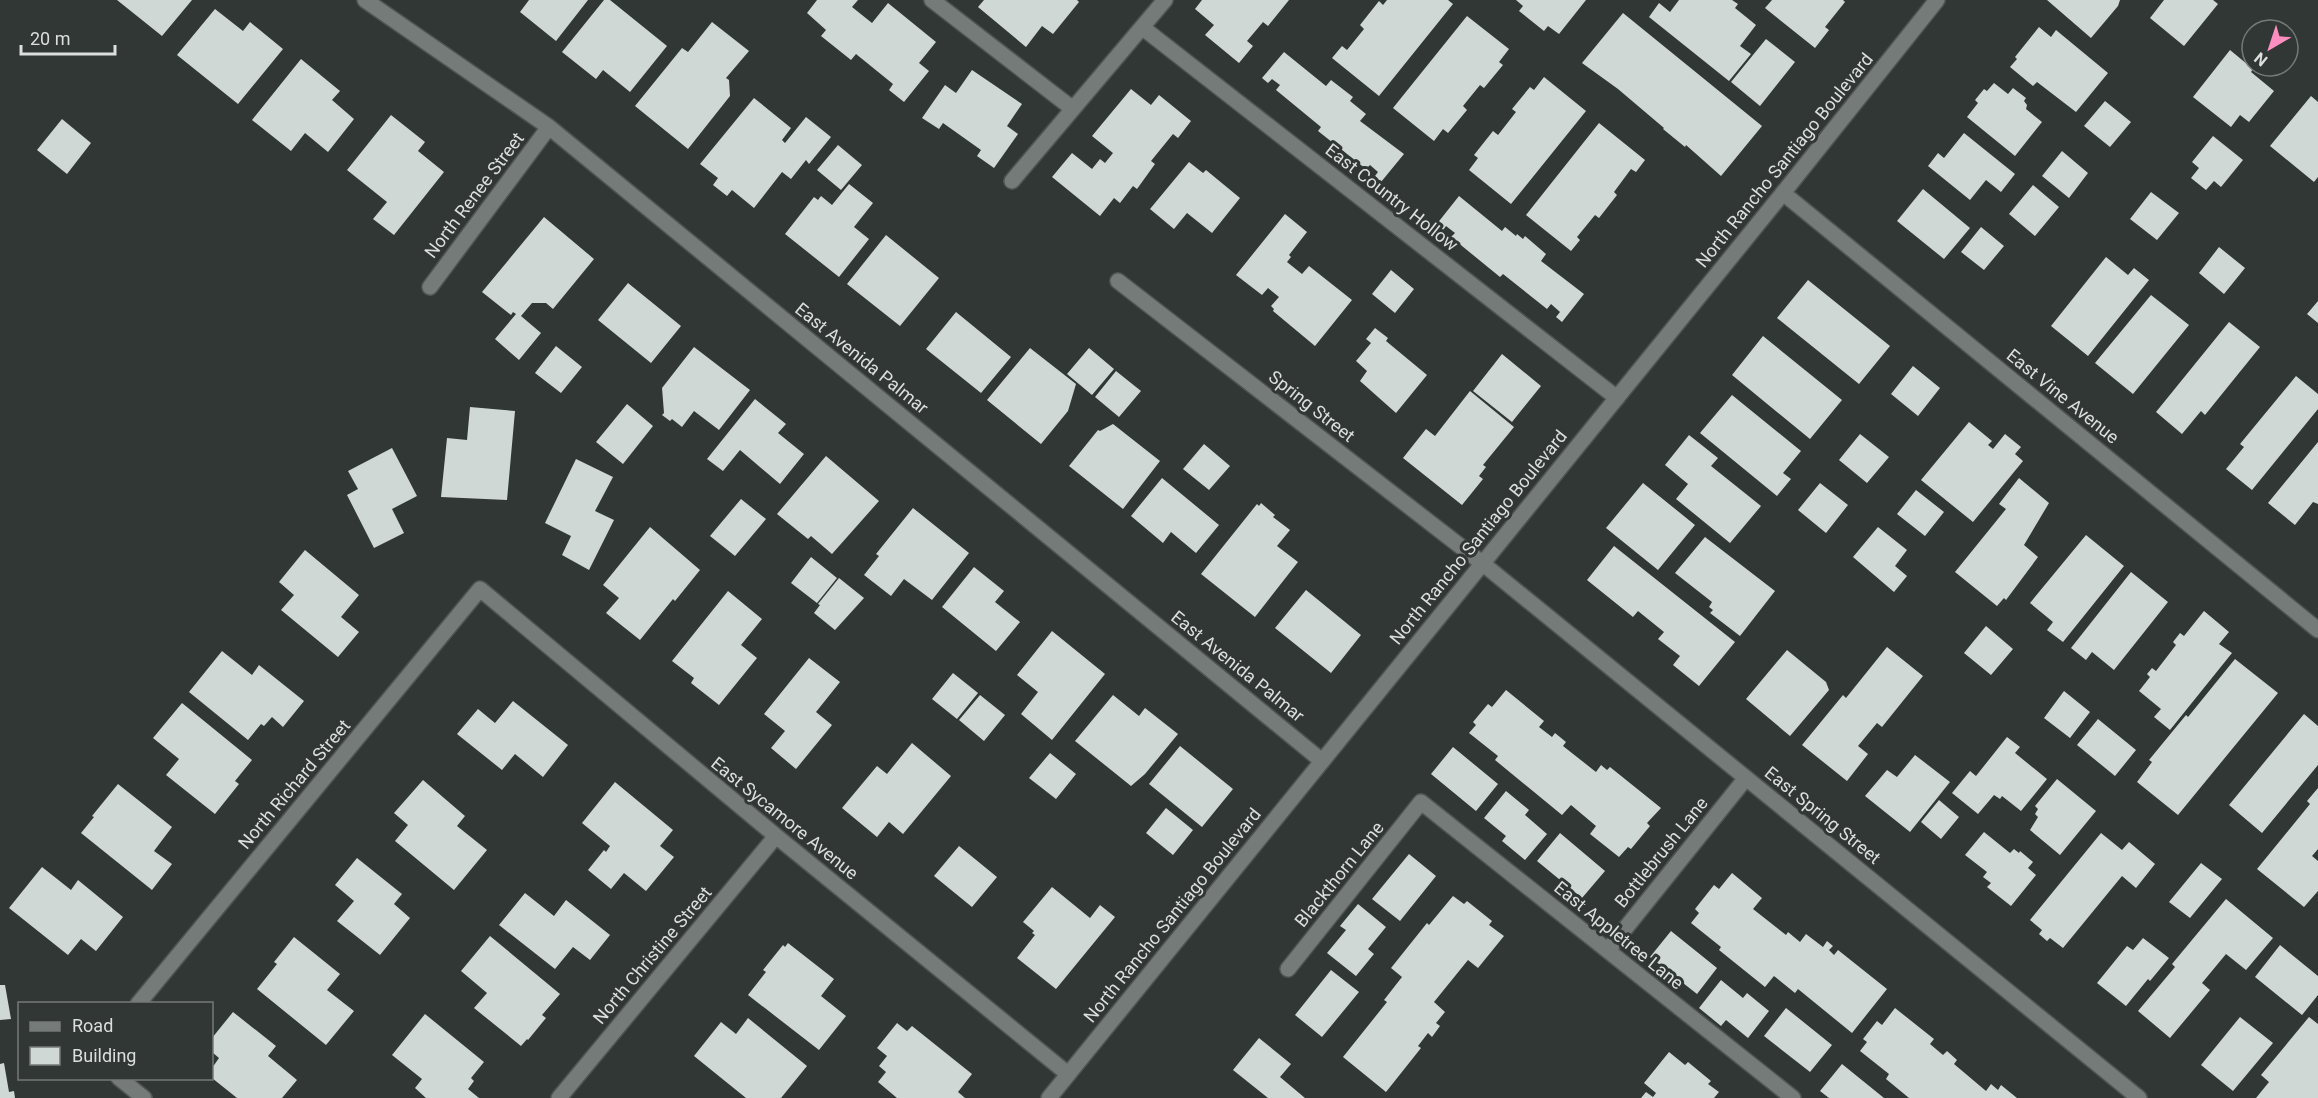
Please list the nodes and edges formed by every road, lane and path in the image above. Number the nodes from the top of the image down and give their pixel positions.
1 (365, 0) edge
2 (932, 0) edge
3 (1165, 0) edge
4 (1937, 0) edge
5 (1143, 28) junction
6 (1073, 109) junction
7 (549, 127) junction
8 (1012, 181) dead end
9 (1783, 193) junction
10 (1118, 281) dead end
11 (430, 287) dead end
12 (1617, 398) junction
13 (1482, 563) junction
14 (480, 589) joint
15 (2318, 630) edge
16 (1322, 761) junction
17 (1746, 778) junction
18 (1421, 802) joint
19 (776, 836) junction
20 (1608, 950) junction
21 (1288, 969) dead end
22 (140, 1002) edge
23 (1068, 1074) junction
24 (122, 1080) edge
25 (2134, 1096) edge
26 (144, 1098) edge
27 (559, 1098) edge
28 (1048, 1098) edge
29 (1792, 1098) edge

1 - 7 street, East Avenida Palmar
2 - 6 street
3 - 5 street
4 - 9 street, North Rancho Santiago Boulevard
5 - 6 street
5 - 12 street, East Country Hollow
6 - 8 street
7 - 11 street, North Renee Street
7 - 16 street, East Avenida Palmar
9 - 12 street, North Rancho Santiago Boulevard
9 - 15 street, East Vine Avenue
10 - 13 street, Spring Street
12 - 13 street, North Rancho Santiago Boulevard
13 - 16 street, North Rancho Santiago Boulevard
13 - 17 street, East Spring Street
14 - 19 street, East Sycamore Avenue
14 - 22 street, North Richard Street
16 - 23 street, North Rancho Santiago Boulevard
17 - 20 street, Bottlebrush Lane
17 - 25 street, East Spring Street
18 - 20 street, East Appletree Lane
18 - 21 street, Blackthorn Lane
19 - 23 street, East Sycamore Avenue
19 - 27 street, North Christine Street
20 - 29 street, East Appletree Lane
23 - 28 street, North Rancho Santiago Boulevard
24 - 26 street

